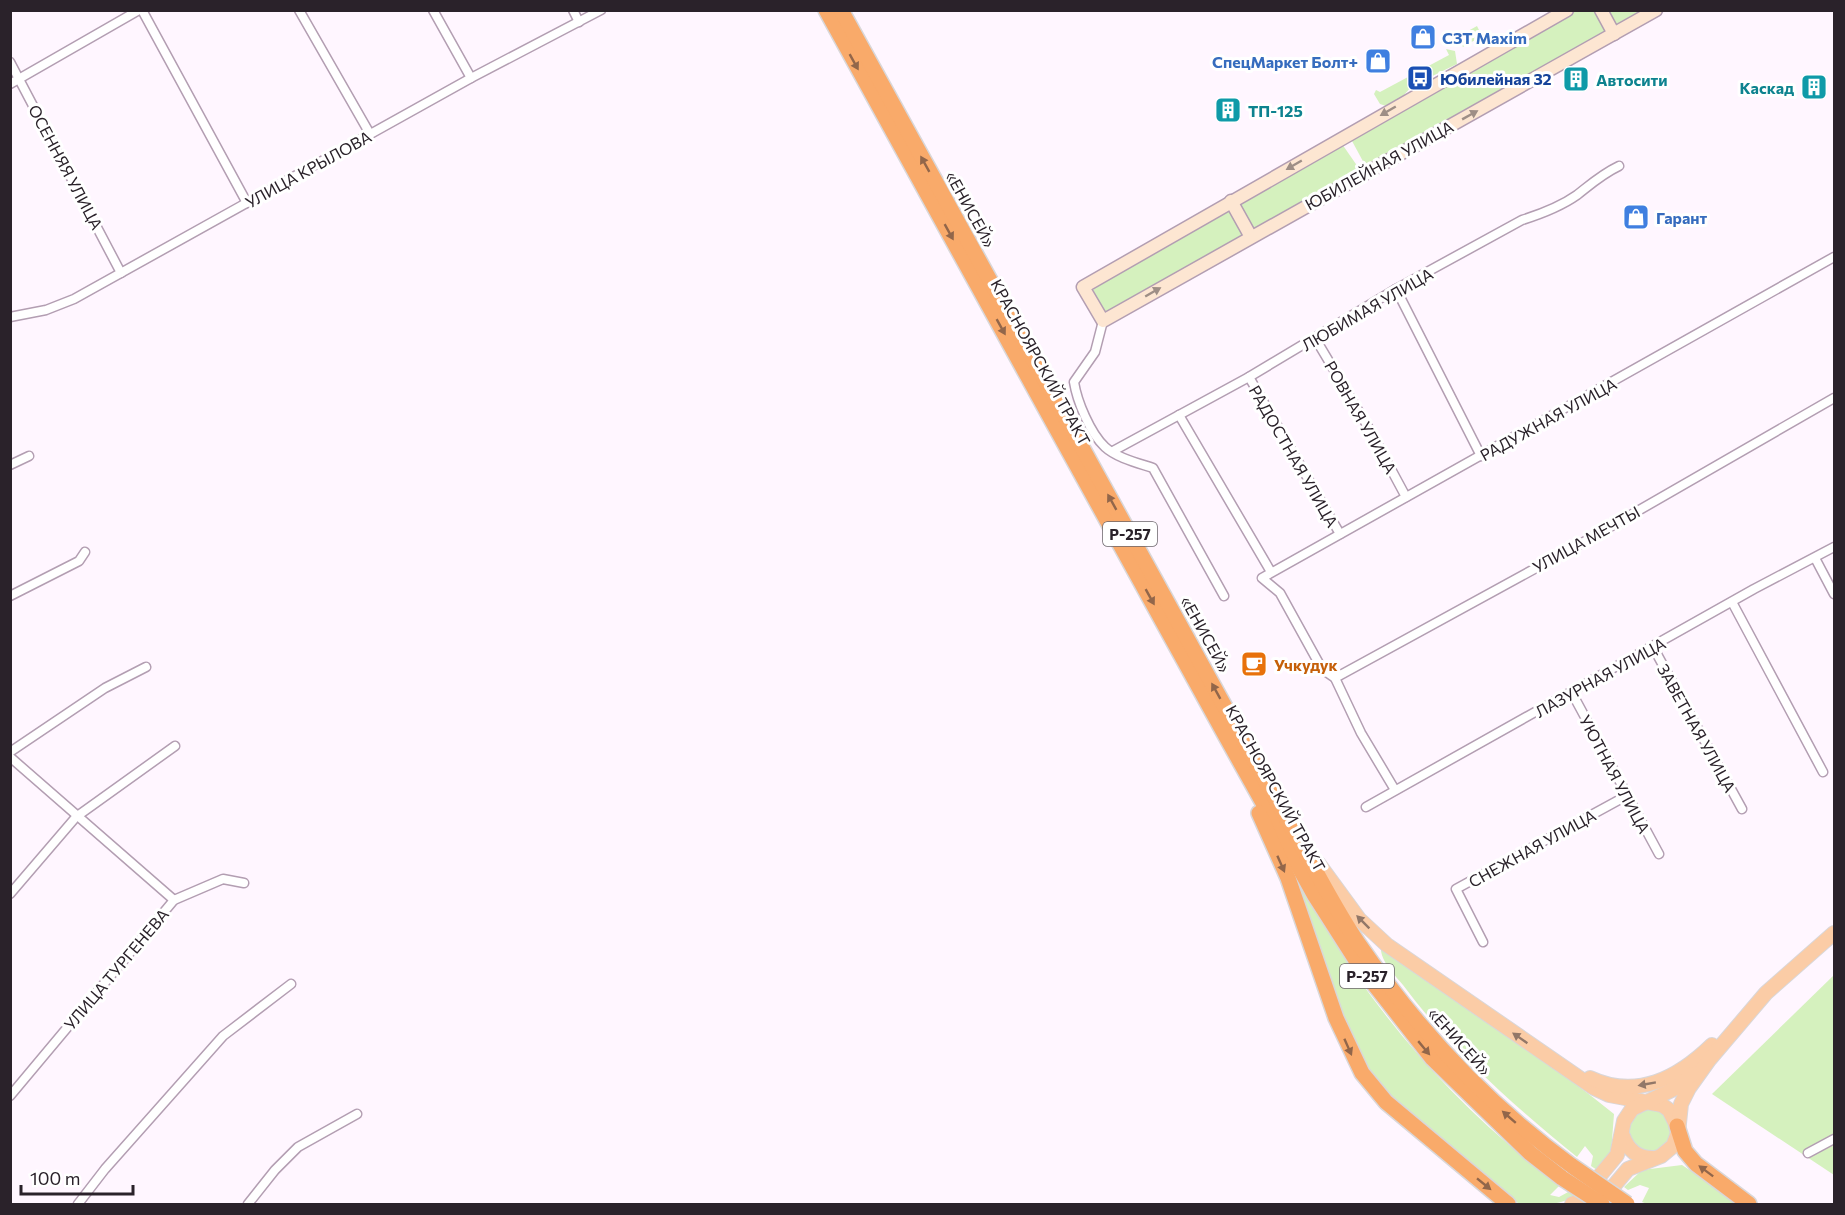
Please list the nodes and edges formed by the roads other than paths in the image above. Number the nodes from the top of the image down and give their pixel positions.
1 (141, 10) edge
2 (299, 10) edge
3 (434, 10) edge
4 (573, 10) edge
5 (601, 10) edge
6 (826, 10) edge
7 (841, 10) edge
8 (1567, 10) edge
9 (1601, 10) edge
10 (1656, 10) edge
11 (579, 22) junction
12 (1614, 34) junction
13 (10, 62) edge
14 (471, 78) junction
15 (20, 80) junction
16 (10, 84) edge
17 (370, 134) junction
18 (1619, 166) dead end
19 (1231, 201) junction
20 (247, 203) junction
21 (1251, 237) junction
22 (1834, 257) edge
23 (121, 273) junction
24 (1396, 289) junction
25 (10, 317) edge
26 (1103, 321) junction
27 (1315, 338) junction
28 (1249, 377) junction
29 (1834, 398) edge
30 (1179, 415) junction
31 (1113, 451) junction
32 (29, 456) dead end
33 (1480, 456) junction
34 (10, 465) edge
35 (1406, 497) junction
36 (1340, 534) junction
37 (1834, 548) edge
38 (85, 552) dead end
39 (1815, 558) junction
40 (1271, 572) junction
41 (1834, 594) edge
42 (10, 596) edge
43 (1224, 596) dead end
44 (1732, 602) junction
45 (1653, 647) junction
46 (146, 667) dead end
47 (1335, 678) junction
48 (1572, 693) junction
49 (1224, 733) junction
50 (175, 747) dead end
51 (10, 752) edge
52 (10, 757) edge
53 (1823, 772) dead end
54 (1395, 790) junction
55 (1628, 795) junction
56 (1275, 798) junction
57 (1366, 807) dead end
58 (1742, 809) dead end
59 (76, 817) junction
60 (1659, 855) dead end
61 (244, 883) dead end
62 (10, 894) edge
63 (174, 900) junction
64 (1834, 923) edge
65 (1834, 933) edge
66 (1483, 942) dead end
67 (291, 984) dead end
68 (1713, 1044) junction
69 (1551, 1060) junction
70 (10, 1096) edge
71 (1644, 1103) junction
72 (357, 1114) dead end
73 (1677, 1125) junction
74 (1623, 1136) junction
75 (1834, 1139) edge
76 (1808, 1153) dead end
77 (1654, 1158) junction
78 (1567, 1172) junction
79 (78, 1204) edge
80 (248, 1204) edge
81 (1508, 1204) edge
82 (1572, 1204) edge
83 (1600, 1204) edge
84 (1628, 1204) edge
85 (1749, 1204) edge

1 - 15 street
1 - 20 street
2 - 17 street
3 - 14 street
4 - 11 street
5 - 11 street, УЛИЦА КРЫЛОВА
6 -> 49 highway, КРАСНОЯРСКИЙ ТРАКТ / Р-257
56 -> 7 highway, «ЕНИСЕЙ» / Р-257
8 -> 19 main road
9 - 12 main road
10 - 12 main road, ЮБИЛЕЙНАЯ УЛИЦА
11 - 14 street, УЛИЦА КРЫЛОВА
21 -> 12 main road, ЮБИЛЕЙНАЯ УЛИЦА
13 - 15 street, ОСЕННЯЯ УЛИЦА
14 - 17 street, УЛИЦА КРЫЛОВА
15 - 16 street
15 - 23 street, ОСЕННЯЯ УЛИЦА
17 - 20 street, УЛИЦА КРЫЛОВА
18 - 24 street, ЛЮБИМАЯ УЛИЦА
19 - 21 main road
19 - 26 main road
20 - 23 street, УЛИЦА КРЫЛОВА
26 -> 21 main road, ЮБИЛЕЙНАЯ УЛИЦА
22 - 33 street, РАДУЖНАЯ УЛИЦА
23 - 25 street, УЛИЦА КРЫЛОВА
24 - 27 street, ЛЮБИМАЯ УЛИЦА
24 - 33 street
26 - 31 street
27 - 28 street, ЛЮБИМАЯ УЛИЦА
27 - 35 street, РОВНАЯ УЛИЦА
28 - 30 street, ЛЮБИМАЯ УЛИЦА
28 - 36 street, РАДОСТНАЯ УЛИЦА
29 - 47 street, УЛИЦА МЕЧТЫ
30 - 31 street, ЛЮБИМАЯ УЛИЦА
30 - 40 street
31 - 43 street
32 - 34 street
33 - 35 street, РАДУЖНАЯ УЛИЦА
35 - 36 street, РАДУЖНАЯ УЛИЦА
36 - 40 street, РАДУЖНАЯ УЛИЦА
37 - 39 street, ЛАЗУРНАЯ УЛИЦА
38 - 42 street
39 - 41 street
39 - 44 street, ЛАЗУРНАЯ УЛИЦА
40 - 47 street, РАДУЖНАЯ УЛИЦА
44 - 45 street, ЛАЗУРНАЯ УЛИЦА
44 - 53 street
45 - 48 street, ЛАЗУРНАЯ УЛИЦА
45 - 58 street, ЗАВЕТНАЯ УЛИЦА
46 - 51 street
47 - 54 street
48 - 54 street, ЛАЗУРНАЯ УЛИЦА
48 - 55 street, УЮТНАЯ УЛИЦА
49 -> 78 highway, КРАСНОЯРСКИЙ ТРАКТ / Р-257
49 -> 81 highway
50 - 59 street
52 - 59 street
54 - 57 street, ЛАЗУРНАЯ УЛИЦА
55 - 60 street, УЮТНАЯ УЛИЦА
55 - 66 street, СНЕЖНАЯ УЛИЦА
69 -> 56 main road
78 -> 56 highway, «ЕНИСЕЙ» / Р-257
59 - 62 street
59 - 63 street
61 - 63 street, УЛИЦА ТУРГЕНЕВА
63 - 70 street, УЛИЦА ТУРГЕНЕВА
64 - 68 main road
65 - 73 main road
67 - 79 street
68 -> 69 main road
68 - 71 main road
69 - 71 main road
71 - 73 main road
71 - 74 main road
72 - 80 street
73 - 77 main road
85 -> 73 highway
74 - 77 main road
74 - 82 main road
75 - 76 street
77 - 83 main road
78 - 83 highway, КРАСНОЯРСКИЙ ТРАКТ / Р-257, bridge
78 - 84 highway, «ЕНИСЕЙ» / Р-257, bridge

